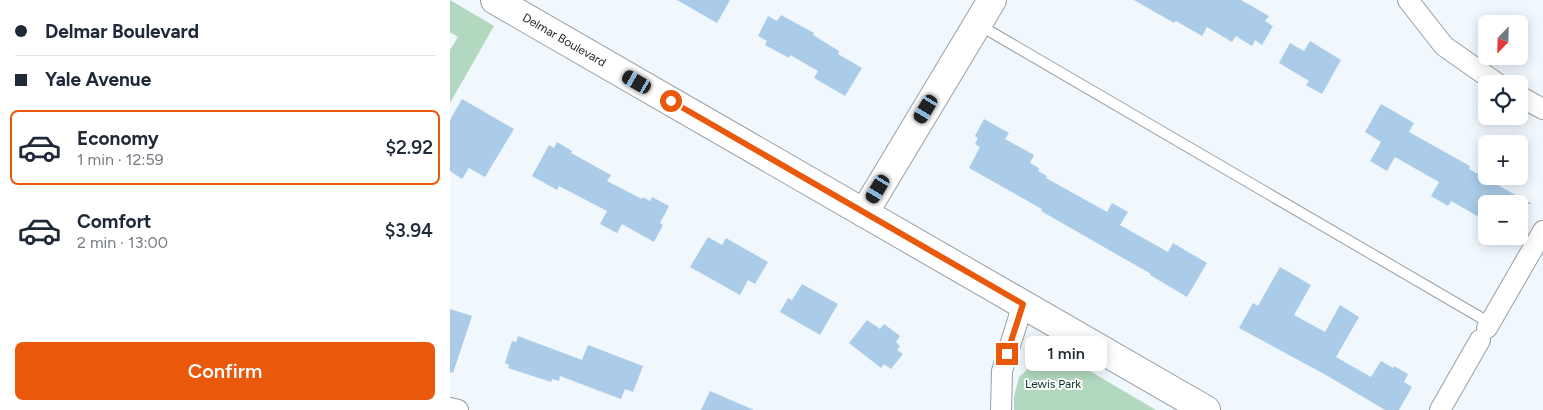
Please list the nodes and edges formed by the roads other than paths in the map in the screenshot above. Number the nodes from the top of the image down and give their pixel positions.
1 (495, 0) edge
2 (992, 0) edge
3 (1408, 0) edge
4 (978, 24) junction
5 (1485, 75) edge
6 (1528, 101) edge
7 (1543, 109) edge
8 (864, 213) junction
9 (1543, 230) edge
10 (1023, 304) junction
11 (1486, 330) junction
12 (450, 408) edge
13 (458, 410) edge
14 (1001, 410) edge
15 (1206, 410) edge
16 (1440, 410) edge

1 - 8 main road, Delmar Boulevard
2 - 4 main road
3 - 5 street
4 - 8 main road
4 - 11 lane
6 - 7 street
8 - 10 main road, Delmar Boulevard
9 - 11 street
10 - 14 street
10 - 15 main road, Delmar Boulevard
11 - 16 street
12 - 13 street

